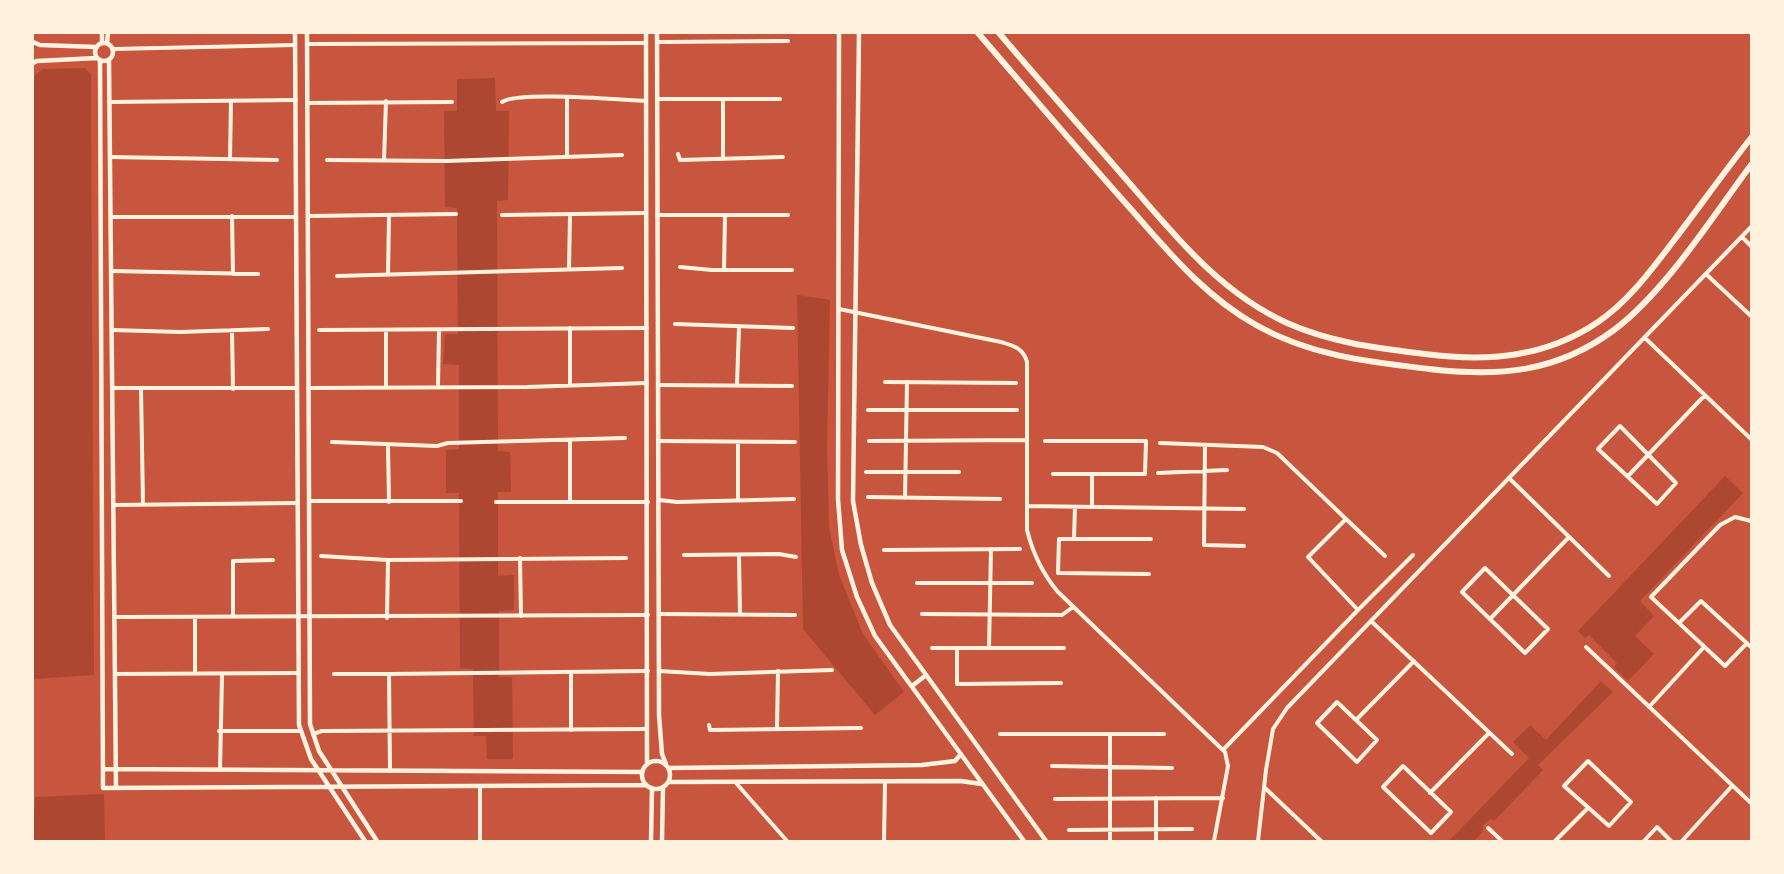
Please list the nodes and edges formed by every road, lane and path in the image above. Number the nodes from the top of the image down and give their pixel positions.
1 (102, 33) edge
2 (108, 33) edge
3 (295, 33) edge
4 (307, 33) edge
5 (646, 33) edge
6 (657, 33) edge
7 (736, 33) edge
8 (839, 33) edge
9 (859, 33) edge
10 (978, 33) edge
11 (999, 33) edge
12 (736, 41) junction
13 (788, 41) dead end
14 (33, 42) edge
15 (657, 42) junction
16 (646, 43) junction
17 (102, 44) junction
18 (307, 44) junction
19 (296, 45) junction
20 (113, 49) junction
21 (98, 59) junction
22 (109, 60) junction
23 (33, 63) edge
24 (567, 98) junction
25 (657, 99) junction
26 (723, 99) junction
27 (780, 99) dead end
28 (296, 100) junction
29 (231, 101) junction
30 (646, 101) junction
31 (110, 102) junction
32 (386, 102) junction
33 (452, 102) dead end
34 (502, 102) dead end
35 (307, 103) junction
36 (646, 127) junction
37 (657, 127) junction
38 (296, 131) junction
39 (307, 131) junction
40 (1751, 138) edge
41 (678, 154) dead end
42 (622, 155) dead end
43 (567, 157) junction
44 (783, 157) dead end
45 (110, 158) junction
46 (230, 159) junction
47 (723, 159) junction
48 (277, 160) dead end
49 (327, 160) dead end
50 (384, 160) junction
51 (1751, 165) edge
52 (646, 213) junction
53 (456, 214) dead end
54 (570, 214) junction
55 (724, 214) junction
56 (502, 215) dead end
57 (657, 215) junction
58 (788, 215) dead end
59 (232, 216) junction
60 (308, 216) junction
61 (389, 216) junction
62 (111, 217) junction
63 (296, 217) junction
64 (1751, 227) edge
65 (1742, 237) junction
66 (647, 243) junction
67 (657, 243) junction
68 (101, 245) junction
69 (111, 246) junction
70 (1751, 246) edge
71 (680, 267) dead end
72 (622, 268) dead end
73 (569, 269) junction
74 (724, 270) junction
75 (792, 270) dead end
76 (111, 271) junction
77 (233, 274) junction
78 (258, 274) dead end
79 (1706, 274) junction
80 (388, 275) junction
81 (337, 276) dead end
82 (839, 309) junction
83 (856, 312) junction
84 (1751, 316) edge
85 (675, 324) dead end
86 (570, 328) junction
87 (648, 328) junction
88 (739, 328) junction
89 (793, 328) dead end
90 (268, 329) dead end
91 (112, 330) junction
92 (232, 330) junction
93 (319, 330) dead end
94 (439, 330) junction
95 (386, 331) junction
96 (1646, 338) junction
97 (648, 357) junction
98 (657, 357) junction
99 (885, 382) dead end
100 (907, 382) junction
101 (648, 383) junction
102 (1016, 383) dead end
103 (737, 384) junction
104 (658, 385) junction
105 (570, 386) junction
106 (792, 386) dead end
107 (438, 387) junction
108 (112, 388) junction
109 (297, 388) junction
110 (308, 388) junction
111 (386, 388) junction
112 (141, 389) junction
113 (234, 389) junction
114 (1705, 395) junction
115 (868, 410) dead end
116 (906, 410) junction
117 (1017, 410) dead end
118 (625, 438) dead end
119 (1751, 438) edge
120 (570, 440) junction
121 (1027, 440) junction
122 (658, 441) junction
123 (869, 441) dead end
124 (906, 441) junction
125 (1045, 441) dead end
126 (102, 442) junction
127 (113, 442) junction
128 (332, 442) dead end
129 (738, 442) junction
130 (795, 442) dead end
131 (1160, 442) dead end
132 (388, 446) junction
133 (1205, 446) junction
134 (1648, 454) junction
135 (648, 469) junction
136 (658, 469) junction
137 (1227, 470) dead end
138 (959, 471) dead end
139 (1204, 471) junction
140 (866, 472) dead end
141 (905, 472) junction
142 (1158, 473) dead end
143 (1053, 474) dead end
144 (1092, 474) junction
145 (1628, 477) junction
146 (1510, 479) junction
147 (868, 497) dead end
148 (905, 498) junction
149 (794, 499) dead end
150 (1000, 499) dead end
151 (659, 500) junction
152 (738, 500) junction
153 (309, 501) junction
154 (461, 501) dead end
155 (648, 501) junction
156 (389, 502) junction
157 (496, 502) dead end
158 (570, 502) junction
159 (298, 503) junction
160 (143, 504) junction
161 (114, 505) junction
162 (1027, 506) junction
163 (1075, 507) junction
164 (1092, 507) junction
165 (1203, 508) junction
166 (1244, 509) dead end
167 (298, 519) junction
168 (309, 519) junction
169 (1346, 519) junction
170 (1751, 521) edge
171 (1569, 537) junction
172 (1074, 539) junction
173 (1151, 539) dead end
174 (1244, 546) dead end
175 (991, 549) junction
176 (1020, 549) dead end
177 (884, 550) dead end
178 (684, 555) dead end
179 (1413, 555) dead end
180 (321, 556) dead end
181 (739, 556) junction
182 (1385, 556) dead end
183 (795, 557) dead end
184 (520, 558) junction
185 (626, 558) dead end
186 (273, 560) dead end
187 (387, 560) junction
188 (1149, 574) dead end
189 (1609, 576) dead end
190 (990, 583) junction
191 (1032, 583) dead end
192 (917, 584) dead end
193 (1512, 595) junction
194 (1073, 607) junction
195 (1358, 610) junction
196 (659, 614) junction
197 (740, 614) junction
198 (922, 614) dead end
199 (648, 615) junction
200 (795, 615) dead end
201 (990, 615) junction
202 (298, 616) junction
203 (309, 616) junction
204 (521, 616) junction
205 (115, 617) junction
206 (195, 617) junction
207 (233, 617) junction
208 (387, 618) junction
209 (1490, 619) junction
210 (1372, 622) junction
211 (1679, 623) junction
212 (1747, 643) junction
213 (1586, 647) dead end
214 (1704, 647) junction
215 (1751, 647) edge
216 (932, 648) dead end
217 (957, 648) junction
218 (989, 648) junction
219 (1064, 648) dead end
220 (1414, 661) junction
221 (832, 670) dead end
222 (648, 671) junction
223 (778, 671) junction
224 (571, 672) junction
225 (659, 672) junction
226 (299, 673) junction
227 (115, 674) junction
228 (195, 674) junction
229 (334, 674) dead end
230 (388, 674) junction
231 (222, 675) junction
232 (926, 676) junction
233 (1061, 683) dead end
234 (912, 686) junction
235 (1649, 707) junction
236 (1356, 720) junction
237 (709, 725) dead end
238 (777, 728) junction
239 (861, 728) dead end
240 (571, 729) junction
241 (648, 729) junction
242 (219, 731) junction
243 (300, 731) junction
244 (390, 731) junction
245 (1489, 733) junction
246 (1000, 734) dead end
247 (1110, 734) junction
248 (1164, 734) dead end
249 (312, 735) junction
250 (1223, 750) junction
251 (961, 754) junction
252 (1512, 754) dead end
253 (648, 764) junction
254 (667, 766) junction
255 (1052, 766) dead end
256 (1109, 767) junction
257 (1172, 768) dead end
258 (103, 769) junction
259 (116, 770) junction
260 (220, 770) junction
261 (319, 770) junction
262 (331, 771) junction
263 (390, 771) junction
264 (642, 772) junction
265 (669, 782) junction
266 (885, 782) junction
267 (736, 783) junction
268 (982, 784) junction
269 (646, 785) junction
270 (480, 786) junction
271 (1732, 786) junction
272 (329, 787) junction
273 (342, 787) junction
274 (116, 788) junction
275 (652, 788) junction
276 (663, 788) junction
277 (1264, 788) junction
278 (1430, 793) junction
279 (1156, 798) junction
280 (1223, 798) junction
281 (1054, 799) dead end
282 (1109, 799) junction
283 (1751, 803) edge
284 (1587, 808) junction
285 (1488, 828) dead end
286 (1155, 829) junction
287 (1192, 829) dead end
288 (1069, 830) dead end
289 (1109, 830) junction
290 (365, 841) edge
291 (377, 841) edge
292 (480, 841) edge
293 (651, 841) edge
294 (662, 841) edge
295 (787, 841) edge
296 (884, 841) edge
297 (1024, 841) edge
298 (1046, 841) edge
299 (1110, 841) edge
300 (1156, 841) edge
301 (1214, 841) edge
302 (1258, 841) edge
303 (1322, 841) edge
304 (1502, 841) edge
305 (1556, 841) edge
306 (1644, 841) edge
307 (1671, 841) edge
308 (1682, 841) edge

1 - 17 street
2 - 17 street
3 - 19 street
4 - 18 street
5 - 16 street
6 - 15 street
7 - 12 street
8 - 82 street
9 - 83 street
10 - 51 main road
11 - 40 main road
12 - 13 street
12 - 15 street
14 - 17 street
15 - 25 street
16 - 18 street
16 - 30 street
17 - 20 street
17 - 21 street
18 - 35 street
19 - 20 street
19 - 28 street
20 - 22 street
21 - 22 street
21 - 23 street
21 - 68 street
22 - 31 street
24 - 30 street
24 - 34 street
24 - 43 street
25 - 26 street
25 - 37 street
26 - 27 street
26 - 47 street
28 - 29 street
28 - 38 street
29 - 31 street
29 - 46 street
30 - 36 street
31 - 45 street
32 - 33 street
32 - 35 street
32 - 50 street
35 - 39 street
36 - 37 street
36 - 52 street
37 - 57 street
38 - 39 street
38 - 63 street
39 - 60 street
41 - 47 street
42 - 43 street
43 - 50 street
44 - 47 street
45 - 46 street
45 - 62 street
46 - 48 street
49 - 50 street
52 - 54 street
52 - 66 street
53 - 61 street
54 - 56 street
54 - 73 street
55 - 57 street
55 - 58 street
55 - 74 street
57 - 67 street
59 - 62 street
59 - 63 street
59 - 77 street
60 - 61 street
60 - 63 street
60 - 110 street
61 - 80 street
62 - 69 street
63 - 109 street
64 - 65 street
65 - 70 street
65 - 79 street
66 - 67 street
66 - 87 street
67 - 98 street
68 - 69 street
68 - 126 street
69 - 76 street
71 - 74 street
72 - 73 street
73 - 80 street
74 - 75 street
76 - 77 street
76 - 91 street
77 - 78 street
79 - 84 street
79 - 96 street
80 - 81 street
82 - 83 street
82 - 234 street
83 - 121 street
83 - 232 street
85 - 88 street
86 - 87 street
86 - 94 street
86 - 105 street
87 - 97 street
88 - 89 street
88 - 103 street
90 - 92 street
91 - 92 street
91 - 108 street
92 - 113 street
93 - 95 street
94 - 95 street
94 - 107 street
95 - 111 street
96 - 114 street
96 - 146 street
97 - 98 street
97 - 101 street
98 - 104 street
99 - 100 street
100 - 102 street
100 - 116 street
101 - 105 street
101 - 135 street
103 - 104 street
103 - 106 street
104 - 122 street
105 - 107 street
107 - 111 street
108 - 112 street
108 - 127 street
109 - 110 street
109 - 113 street
109 - 159 street
110 - 111 street
110 - 153 street
112 - 113 street
112 - 160 street
114 - 119 street
114 - 134 street
115 - 116 street
116 - 117 street
116 - 124 street
118 - 120 street
120 - 132 street
120 - 158 street
121 - 124 street
121 - 162 street
122 - 129 street
122 - 136 street
123 - 124 street
124 - 141 street
125 - 144 street
126 - 127 street
126 - 258 street
127 - 161 street
128 - 132 street
129 - 130 street
129 - 152 street
131 - 133 street
132 - 156 street
133 - 139 street
133 - 169 street
134 - 145 street
134 - 145 street
134 - 145 street
135 - 136 street
135 - 155 street
136 - 151 street
137 - 139 street
138 - 141 street
139 - 142 street
139 - 165 street
140 - 141 street
141 - 148 street
143 - 144 street
144 - 164 street
146 - 171 street
146 - 210 street
147 - 148 street
148 - 150 street
149 - 152 street
151 - 152 street
151 - 196 street
153 - 156 street
153 - 168 street
154 - 156 street
155 - 158 street
155 - 199 street
157 - 158 street
159 - 160 street
159 - 167 street
160 - 161 street
161 - 205 street
162 - 163 street
162 - 194 street
163 - 164 street
163 - 172 street
164 - 165 street
165 - 166 street
165 - 174 street
167 - 168 street
167 - 202 street
168 - 203 street
169 - 182 street
169 - 195 street
170 - 211 street
171 - 189 street
171 - 193 street
172 - 173 street
172 - 188 street
175 - 176 street
175 - 177 street
175 - 190 street
178 - 181 street
179 - 195 street
180 - 187 street
181 - 183 street
181 - 197 street
184 - 185 street
184 - 187 street
184 - 204 street
186 - 207 street
187 - 208 street
190 - 191 street
190 - 192 street
190 - 201 street
193 - 209 street
193 - 209 street
193 - 209 street
194 - 201 street
194 - 250 street
195 - 250 street
196 - 197 street
196 - 225 street
197 - 200 street
198 - 201 street
199 - 204 street
199 - 222 street
201 - 218 street
202 - 203 street
202 - 207 street
202 - 226 street
203 - 208 street
203 - 249 street
204 - 208 street
205 - 206 street
205 - 227 street
206 - 207 street
206 - 228 street
210 - 220 street
210 - 277 street
211 - 212 street
211 - 214 street
212 - 214 street
212 - 215 street
213 - 235 street
214 - 235 street
216 - 217 street
217 - 218 street
217 - 233 street
218 - 219 street
220 - 236 street
220 - 245 street
221 - 223 street
222 - 224 street
222 - 225 street
222 - 241 street
223 - 225 street
223 - 238 street
224 - 230 street
224 - 240 street
225 - 254 street
226 - 231 street
226 - 243 street
227 - 228 street
227 - 259 street
228 - 231 street
229 - 230 street
230 - 244 street
231 - 242 street
232 - 234 street
232 - 298 street
234 - 251 street
235 - 271 street
236 - 236 street
237 - 238 street
238 - 239 street
240 - 241 street
240 - 244 street
241 - 253 street
242 - 243 street
242 - 260 street
243 - 261 street
244 - 249 street
244 - 263 street
245 - 252 street
245 - 278 street
246 - 247 street
247 - 248 street
247 - 256 street
249 - 262 street
250 - 280 street
251 - 254 street
251 - 268 street
253 - 254 street
253 - 264 street
254 - 265 street
255 - 256 street
256 - 257 street
256 - 282 street
258 - 259 street
258 - 274 street
259 - 260 street
259 - 274 street
260 - 261 street
261 - 262 street
261 - 272 street
262 - 263 street
262 - 273 street
263 - 264 street
264 - 269 street
265 - 267 street
265 - 276 street
266 - 267 street
266 - 268 street
266 - 296 street
267 - 295 street
268 - 297 street
269 - 270 street
269 - 275 street
270 - 273 street
270 - 292 street
271 - 283 street
271 - 308 street
272 - 273 street
272 - 274 street
272 - 290 street
273 - 291 street
275 - 276 street
275 - 293 street
276 - 294 street
277 - 302 street
277 - 303 street
278 - 278 street
279 - 280 street
279 - 282 street
279 - 286 street
280 - 301 street
281 - 282 street
282 - 289 street
284 - 284 street
284 - 305 street
285 - 304 street
286 - 287 street
286 - 289 street
286 - 300 street
288 - 289 street
289 - 299 street
306 - 307 street

